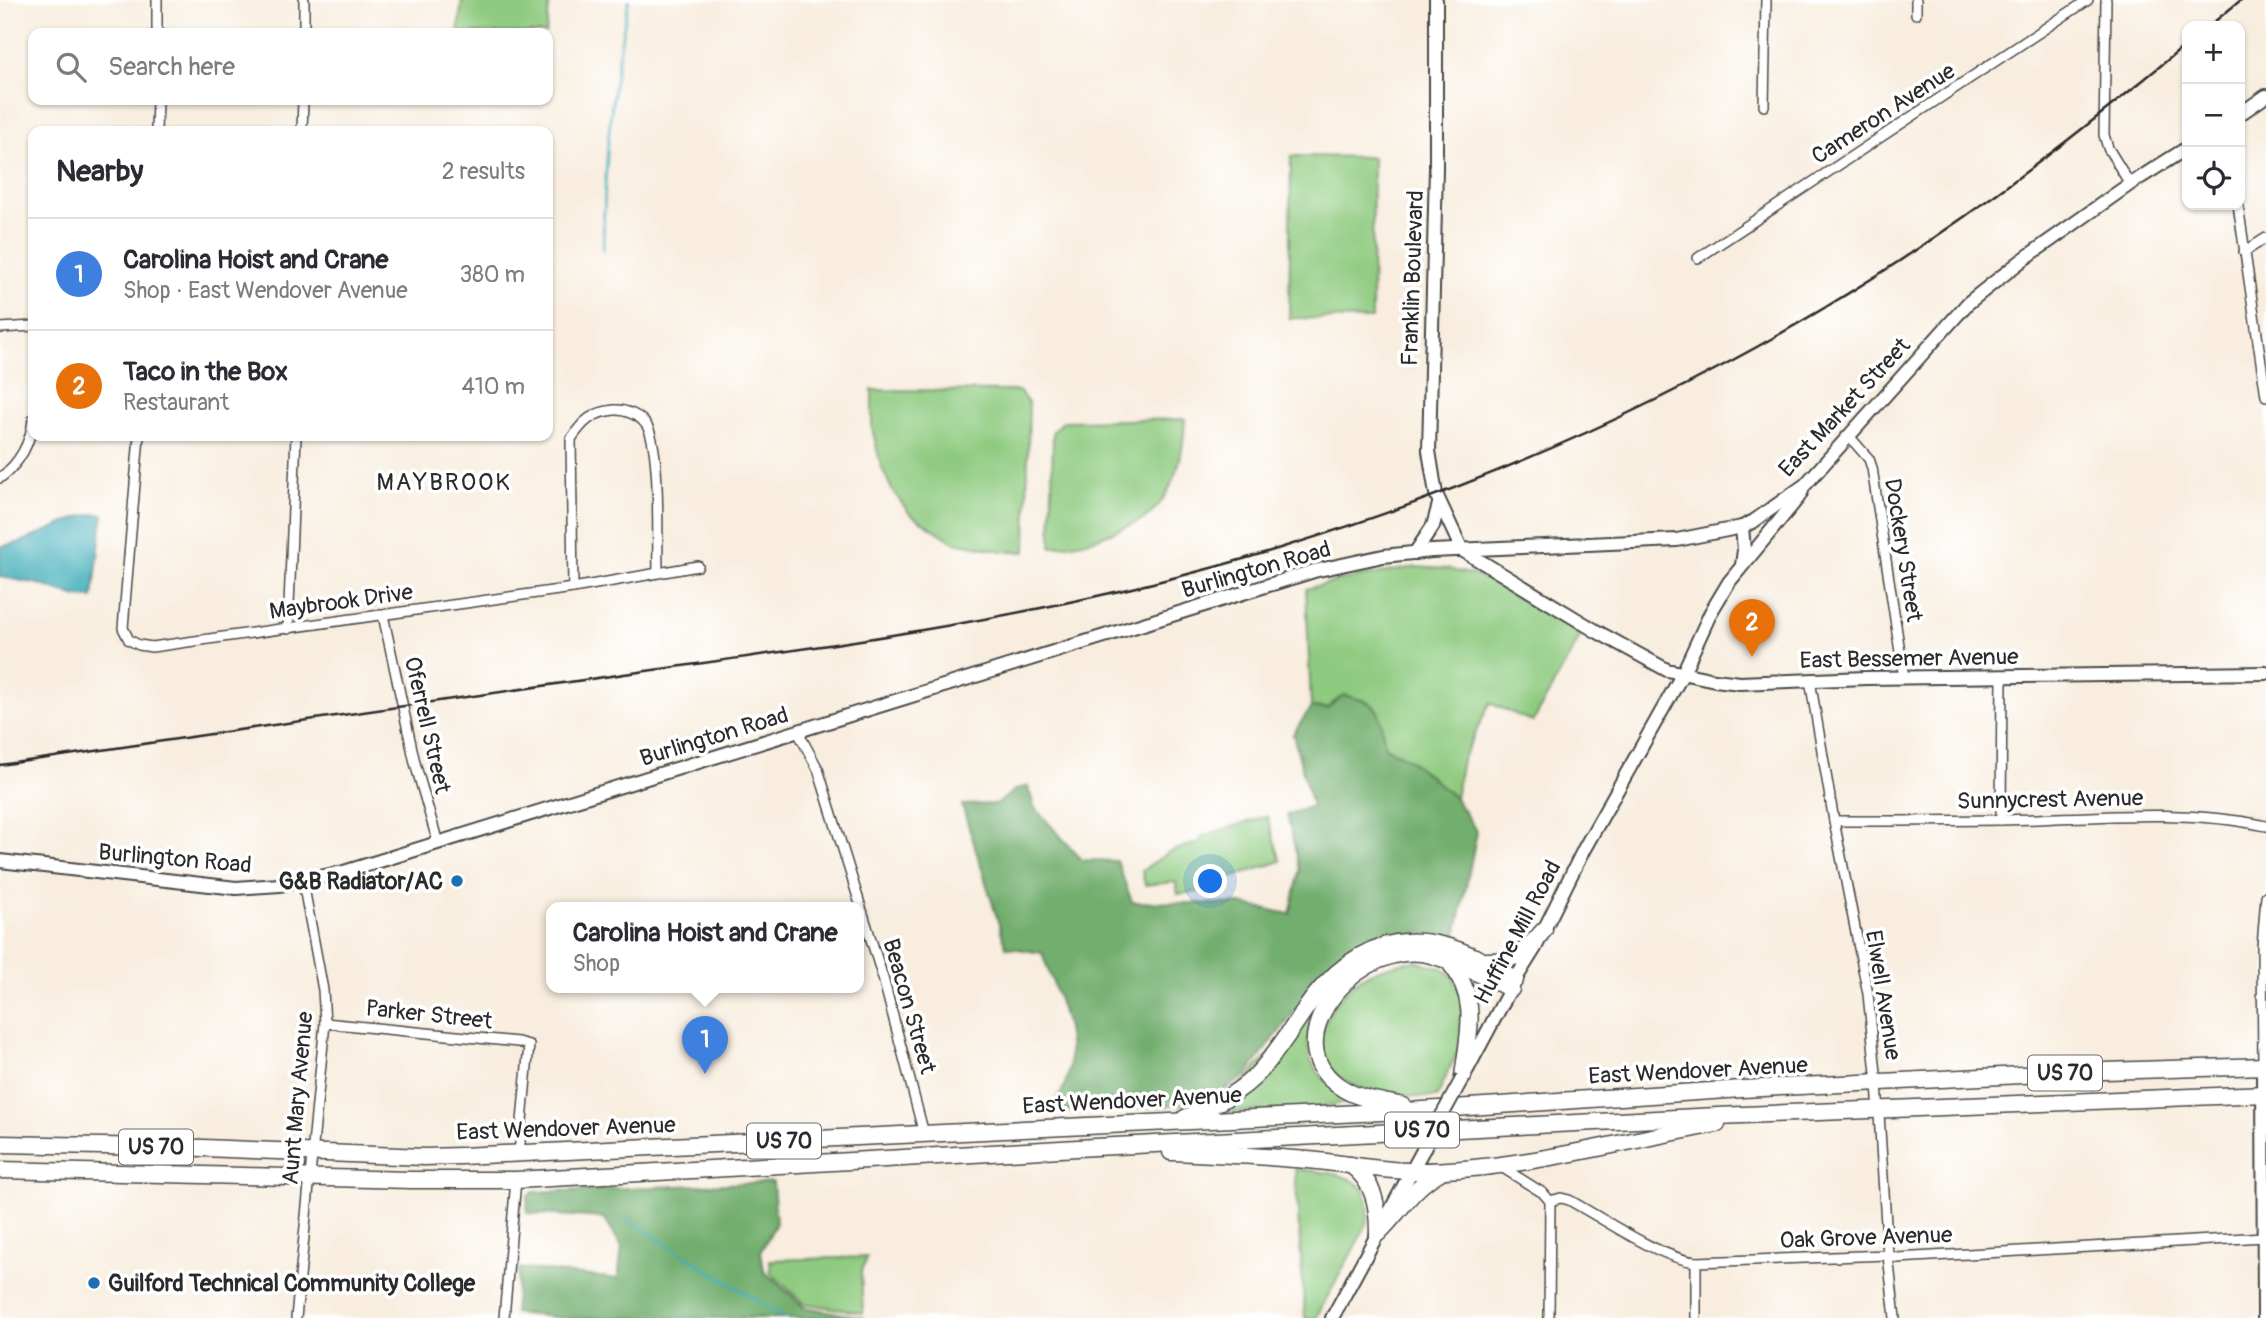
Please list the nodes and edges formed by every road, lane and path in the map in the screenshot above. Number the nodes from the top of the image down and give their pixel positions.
1 (157, 0) edge
2 (304, 0) edge
3 (1436, 0) edge
4 (1766, 0) edge
5 (1916, 0) edge
6 (2088, 0) edge
7 (2106, 0) edge
8 (1916, 14) dead end
9 (157, 28) edge
10 (304, 28) edge
11 (2266, 96) edge
12 (157, 105) edge
13 (303, 105) edge
14 (1764, 106) dead end
15 (2245, 111) edge
16 (156, 126) edge
17 (302, 126) edge
18 (2182, 151) edge
19 (2130, 184) junction
20 (2239, 210) edge
21 (2266, 238) edge
22 (2244, 252) junction
23 (1698, 258) dead end
24 (28, 326) edge
25 (0, 328) edge
26 (2266, 396) edge
27 (1848, 435) junction
28 (28, 438) edge
29 (139, 441) edge
30 (296, 441) edge
31 (0, 478) edge
32 (1805, 485) junction
33 (1439, 503) junction
34 (1748, 524) junction
35 (1755, 549) junction
36 (1462, 550) junction
37 (1432, 551) joint
38 (1415, 553) junction
39 (698, 566) dead end
40 (1741, 566) junction
41 (658, 572) junction
42 (573, 588) junction
43 (383, 615) junction
44 (288, 629) junction
45 (2266, 673) edge
46 (1682, 675) junction
47 (2002, 677) junction
48 (1904, 678) junction
49 (1810, 680) junction
50 (798, 732) junction
51 (2001, 820) junction
52 (1834, 821) junction
53 (2266, 826) edge
54 (438, 843) junction
55 (0, 861) edge
56 (303, 882) junction
57 (2266, 896) edge
58 (860, 902) edge
59 (864, 915) edge
60 (2265, 928) edge
61 (1544, 930) junction
62 (1485, 961) junction
63 (1448, 962) junction
64 (1513, 985) junction
65 (325, 1023) junction
66 (2264, 1066) edge
67 (1463, 1077) junction
68 (1877, 1083) junction
69 (2264, 1094) edge
70 (1879, 1109) junction
71 (1423, 1110) junction
72 (1785, 1112) junction
73 (1177, 1122) junction
74 (924, 1134) junction
75 (1, 1144) edge
76 (1095, 1147) junction
77 (313, 1153) junction
78 (519, 1154) junction
79 (1351, 1165) junction
80 (1498, 1166) junction
81 (0, 1170) edge
82 (1446, 1170) junction
83 (1412, 1171) junction
84 (310, 1178) junction
85 (516, 1180) junction
86 (1550, 1201) junction
87 (1378, 1233) junction
88 (2264, 1237) junction
89 (1888, 1255) junction
90 (1696, 1262) junction
91 (296, 1318) edge
92 (503, 1318) edge
93 (1332, 1318) edge
94 (1549, 1318) edge
95 (1696, 1318) edge
96 (1895, 1318) edge
97 (2263, 1318) edge

1 - 9 street
2 - 10 street
3 - 33 main road, Franklin Boulevard
4 - 14 street
5 - 8 street
6 - 23 street, Cameron Avenue
7 - 19 street
11 - 15 main road
12 - 16 street
13 - 17 street
18 - 19 main road, East Market Street
19 - 27 main road, East Market Street
20 - 22 street
21 - 22 street
22 - 26 street
24 - 25 street
27 - 32 main road, East Market Street
27 - 48 street, Dockery Street
28 - 31 street
29 - 44 street, Maybrook Drive
30 - 44 street
32 - 34 main road, East Market Street
32 - 35 main road, Huffine Mill Road
33 - 36 main road, Franklin Boulevard
33 - 38 main road
34 - 35 main road
34 - 36 main road, East Market Street
34 - 40 main road
35 - 40 main road, Huffine Mill Road
36 - 37 main road, East Market Street
36 - 46 main road, East Bessemer Avenue
37 - 38 main road, Burlington Road
38 - 50 main road, Burlington Road
39 - 41 street, Maybrook Drive
40 - 46 main road, Huffine Mill Road
41 - 42 street, Maybrook Drive
41 - 42 street
42 - 43 street, Maybrook Drive
43 - 44 street, Maybrook Drive
43 - 54 street, Oferrell Street
45 - 47 main road, East Bessemer Avenue
46 - 49 main road, East Bessemer Avenue
46 - 61 main road, Huffine Mill Road
47 - 48 main road, East Bessemer Avenue
47 - 51 street
48 - 49 main road, East Bessemer Avenue
49 - 52 street, Elwell Avenue
50 - 54 main road, Burlington Road
50 - 58 street, Beacon Street
51 - 52 street, Sunnycrest Avenue
51 - 53 street, Sunnycrest Avenue
52 - 68 street, Elwell Avenue
54 - 56 main road, Burlington Road
55 - 56 main road, Burlington Road
56 - 65 street, Aunt Mary Avenue
57 - 60 street
59 - 74 street, Beacon Street
60 - 66 street
61 - 62 highway
61 - 64 main road, Huffine Mill Road
62 - 64 highway
62 - 73 highway
63 - 64 highway
63 - 67 highway
63 - 71 highway
64 - 67 main road, Huffine Mill Road
65 - 77 street, Aunt Mary Avenue
65 - 78 street, Parker Street
66 - 68 highway, East Wendover Avenue / US 70
66 - 69 main road
67 - 83 main road, Huffine Mill Road, bridge
68 - 70 street, Elwell Avenue
68 - 71 highway, East Wendover Avenue / US 70
69 - 70 highway, East Wendover Avenue / US 70
69 - 88 main road
70 - 72 highway, East Wendover Avenue / US 70
70 - 89 street, Elwell Avenue
71 - 73 highway, East Wendover Avenue / US 70
72 - 76 highway, East Wendover Avenue / US 70
72 - 80 highway
73 - 74 highway, East Wendover Avenue / US 70
74 - 78 highway, East Wendover Avenue / US 70
75 - 77 highway, East Wendover Avenue / US 70
76 - 79 highway
76 - 85 highway, East Wendover Avenue / US 70
77 - 78 highway, East Wendover Avenue / US 70
77 - 84 street, Aunt Mary Avenue
79 - 83 highway
79 - 87 highway
80 - 82 highway
80 - 86 street, Oak Grove Avenue
81 - 84 highway, East Wendover Avenue / US 70
82 - 83 highway
82 - 87 highway
83 - 87 main road, Huffine Mill Road
84 - 85 highway, East Wendover Avenue / US 70
84 - 91 street, Aunt Mary Avenue
85 - 92 street
86 - 90 street, Oak Grove Avenue
86 - 94 street
87 - 93 main road, Huffine Mill Road
88 - 89 street, Oak Grove Avenue
88 - 97 main road
89 - 90 street, Oak Grove Avenue
89 - 96 street, Elwell Avenue
90 - 95 street

